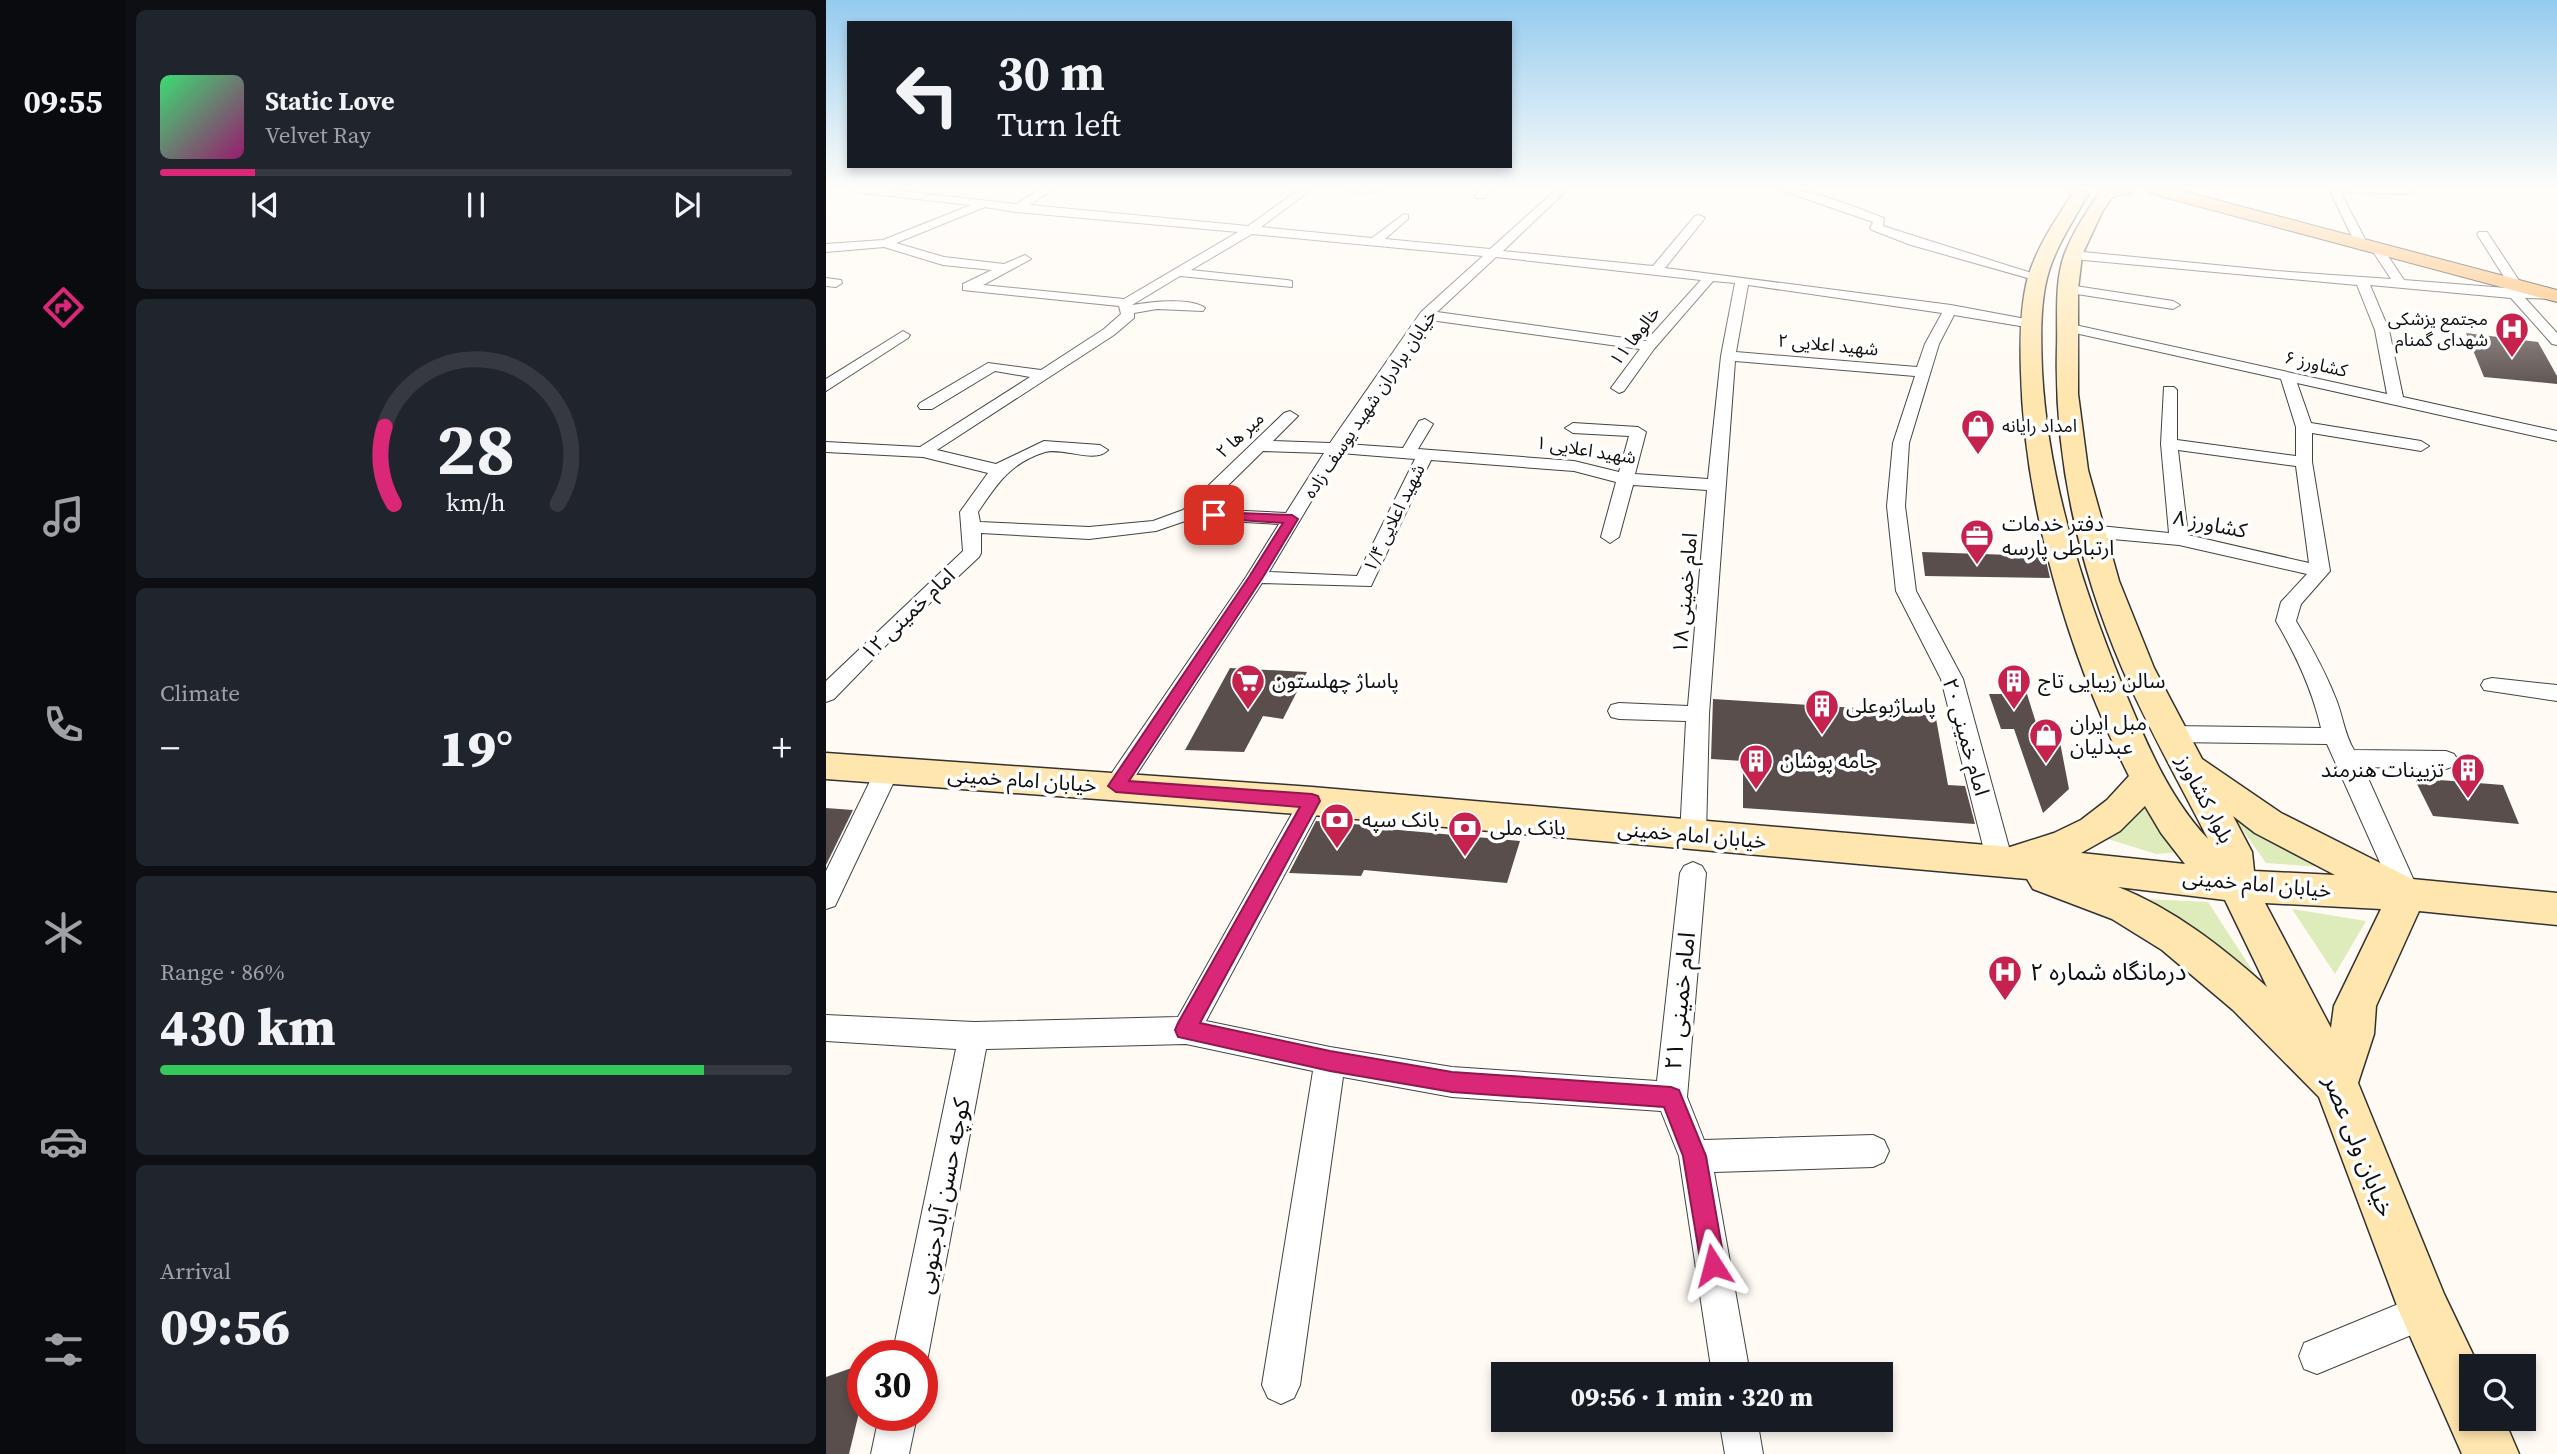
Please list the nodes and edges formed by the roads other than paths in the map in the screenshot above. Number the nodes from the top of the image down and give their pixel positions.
1 (2073, 256) edge
2 (930, 257) edge
3 (1202, 257) edge
4 (1491, 257) edge
5 (1521, 257) edge
6 (1667, 257) edge
7 (1968, 257) edge
8 (2045, 257) edge
9 (2082, 257) edge
10 (2379, 257) edge
11 (2408, 257) edge
12 (2496, 257) edge
13 (1025, 259) dead end
14 (1004, 268) junction
15 (1656, 271) junction
16 (1175, 272) junction
17 (1710, 277) junction
18 (2038, 277) junction
19 (1742, 281) junction
20 (2363, 283) junction
21 (2400, 283) junction
22 (1287, 284) dead end
23 (2068, 289) junction
24 (2516, 290) junction
25 (2555, 296) edge
26 (2173, 305) dead end
27 (1125, 306) junction
28 (1198, 308) dead end
29 (1951, 309) junction
30 (1426, 315) junction
31 (2032, 324) junction
32 (2066, 327) junction
33 (903, 335) dead end
34 (2557, 341) edge
35 (1649, 346) junction
36 (1728, 356) junction
37 (1924, 372) junction
38 (1046, 374) junction
39 (2288, 377) junction
40 (826, 386) edge
41 (1619, 388) dead end
42 (2169, 390) dead end
43 (2396, 402) junction
44 (926, 406) dead end
45 (1290, 416) dead end
46 (1425, 424) dead end
47 (2304, 427) junction
48 (1573, 428) dead end
49 (2557, 436) edge
50 (2169, 444) junction
51 (1259, 446) junction
52 (2421, 446) dead end
53 (826, 447) edge
54 (1335, 448) junction
55 (1100, 450) dead end
56 (923, 452) junction
57 (1416, 454) junction
58 (2304, 462) junction
59 (998, 470) junction
60 (1626, 479) junction
61 (1717, 485) junction
62 (1189, 514) junction
63 (1292, 519) junction
64 (972, 527) junction
65 (2090, 531) junction
66 (1610, 537) dead end
67 (2179, 539) junction
68 (2320, 571) junction
69 (1256, 577) junction
70 (1364, 582) joint
71 (2493, 685) dead end
72 (2557, 693) edge
73 (826, 694) edge
74 (1619, 711) dead end
75 (1698, 714) junction
76 (2334, 736) junction
77 (2180, 749) junction
78 (2347, 758) junction
79 (2446, 760) dead end
80 (2141, 765) junction
81 (826, 766) edge
82 (887, 771) junction
83 (1116, 786) junction
84 (1312, 801) junction
85 (1693, 835) junction
86 (2000, 863) junction
87 (1693, 873) dead end
88 (2237, 886) junction
89 (2407, 894) junction
90 (826, 898) edge
91 (2557, 909) edge
92 (826, 1028) edge
93 (1186, 1030) junction
94 (974, 1036) junction
95 (1330, 1061) junction
96 (2336, 1083) junction
97 (1671, 1097) junction
98 (1873, 1151) dead end
99 (1695, 1156) junction
100 (2425, 1311) junction
101 (913, 1340) edge
102 (2317, 1356) dead end
103 (1729, 1362) edge
104 (2459, 1384) edge
105 (1282, 1385) dead end
106 (895, 1431) edge
107 (2480, 1431) edge
108 (1740, 1432) edge
109 (890, 1454) edge
110 (1744, 1454) edge
111 (2491, 1454) edge

1 - 23 main road, بلوار کشاورز
2 - 14 street
3 - 16 street
4 - 30 street, خیابان برادران شهید یوسف زاده
5 - 15 street
6 - 15 street
7 - 18 street
8 - 18 main road, بلوار کشاورز
9 - 20 street
10 - 21 street
11 - 24 main road
12 - 24 street
13 - 14 street
14 - 27 street
15 - 17 street
16 - 22 street
16 - 27 street
17 - 19 street
17 - 35 street, خالوها ۱۱
18 - 31 main road, بلوار کشاورز
19 - 29 street
19 - 36 street, امام خمینی ۱۸
20 - 21 street
20 - 43 street
21 - 24 street
23 - 26 street
23 - 32 main road, بلوار کشاورز
24 - 25 main road
24 - 34 street
27 - 28 street
27 - 38 street
29 - 31 street
29 - 37 street, امام خمینی ۲۰
30 - 35 street
30 - 54 street, خیابان برادران شهید یوسف زاده
31 - 80 main road, بلوار کشاورز
32 - 39 street, کشاورز ۶
32 - 65 main road, بلوار کشاورز
33 - 40 street
35 - 41 street, خالوها ۱۱
36 - 37 street, شهید اعلایی ۲
36 - 61 street, امام خمینی ۱۸
37 - 86 street, امام خمینی ۲۰
38 - 44 street
38 - 56 street
39 - 43 street, کشاورز ۶
39 - 47 street
42 - 50 street
43 - 49 street, کشاورز ۶
45 - 51 street, میر ها ۲
46 - 57 street
47 - 52 street
47 - 58 street
48 - 60 street
50 - 58 street
50 - 67 street
51 - 54 street
51 - 62 street, میر ها ۲
53 - 56 street
54 - 57 street
54 - 63 street, خیابان برادران شهید یوسف زاده
55 - 59 street
56 - 59 street
57 - 60 street, شهید اعلایی ۱
57 - 70 street, شهید اعلایی ۱/۴
58 - 68 street
59 - 64 street, امام خمینی ۱۲
60 - 61 street, شهید اعلایی ۱
60 - 66 street
61 - 75 street, امام خمینی ۱۸
62 - 63 street
62 - 64 street
63 - 69 street, خیابان برادران شهید یوسف زاده
64 - 73 street, امام خمینی ۱۲
65 - 67 street, کشاورز ۸
65 - 77 main road, بلوار کشاورز
67 - 68 street, کشاورز ۸
68 - 76 street
69 - 70 street
69 - 83 street, خیابان برادران شهید یوسف زاده
71 - 72 street
74 - 75 street
75 - 85 street, امام خمینی ۱۸
76 - 77 street
76 - 78 street
77 - 80 main road
77 - 88 main road, بلوار کشاورز
77 - 89 main road
78 - 79 street
78 - 89 street
80 - 86 main road
80 - 88 main road, بلوار کشاورز
81 - 82 main road, خیابان امام خمینی
82 - 83 main road, خیابان امام خمینی
82 - 90 street
83 - 84 main road, خیابان امام خمینی
84 - 85 main road, خیابان امام خمینی
84 - 93 street
85 - 86 main road, خیابان امام خمینی
86 - 88 main road, خیابان امام خمینی
86 - 96 main road
87 - 97 street, امام خمینی ۲۱
88 - 89 main road, خیابان امام خمینی
88 - 96 main road, خیابان ولی عصر
89 - 91 main road, خیابان امام خمینی
89 - 96 main road
92 - 94 street
93 - 94 street
93 - 95 street
94 - 101 street, کوچه حسن آبادجنوبی
95 - 97 street
95 - 105 street
96 - 100 main road, خیابان ولی عصر
97 - 99 street, امام خمینی ۲۱
98 - 99 street
99 - 103 street, امام خمینی ۲۱
100 - 102 street
100 - 104 main road, خیابان ولی عصر
106 - 109 street
107 - 111 main road
108 - 110 street

